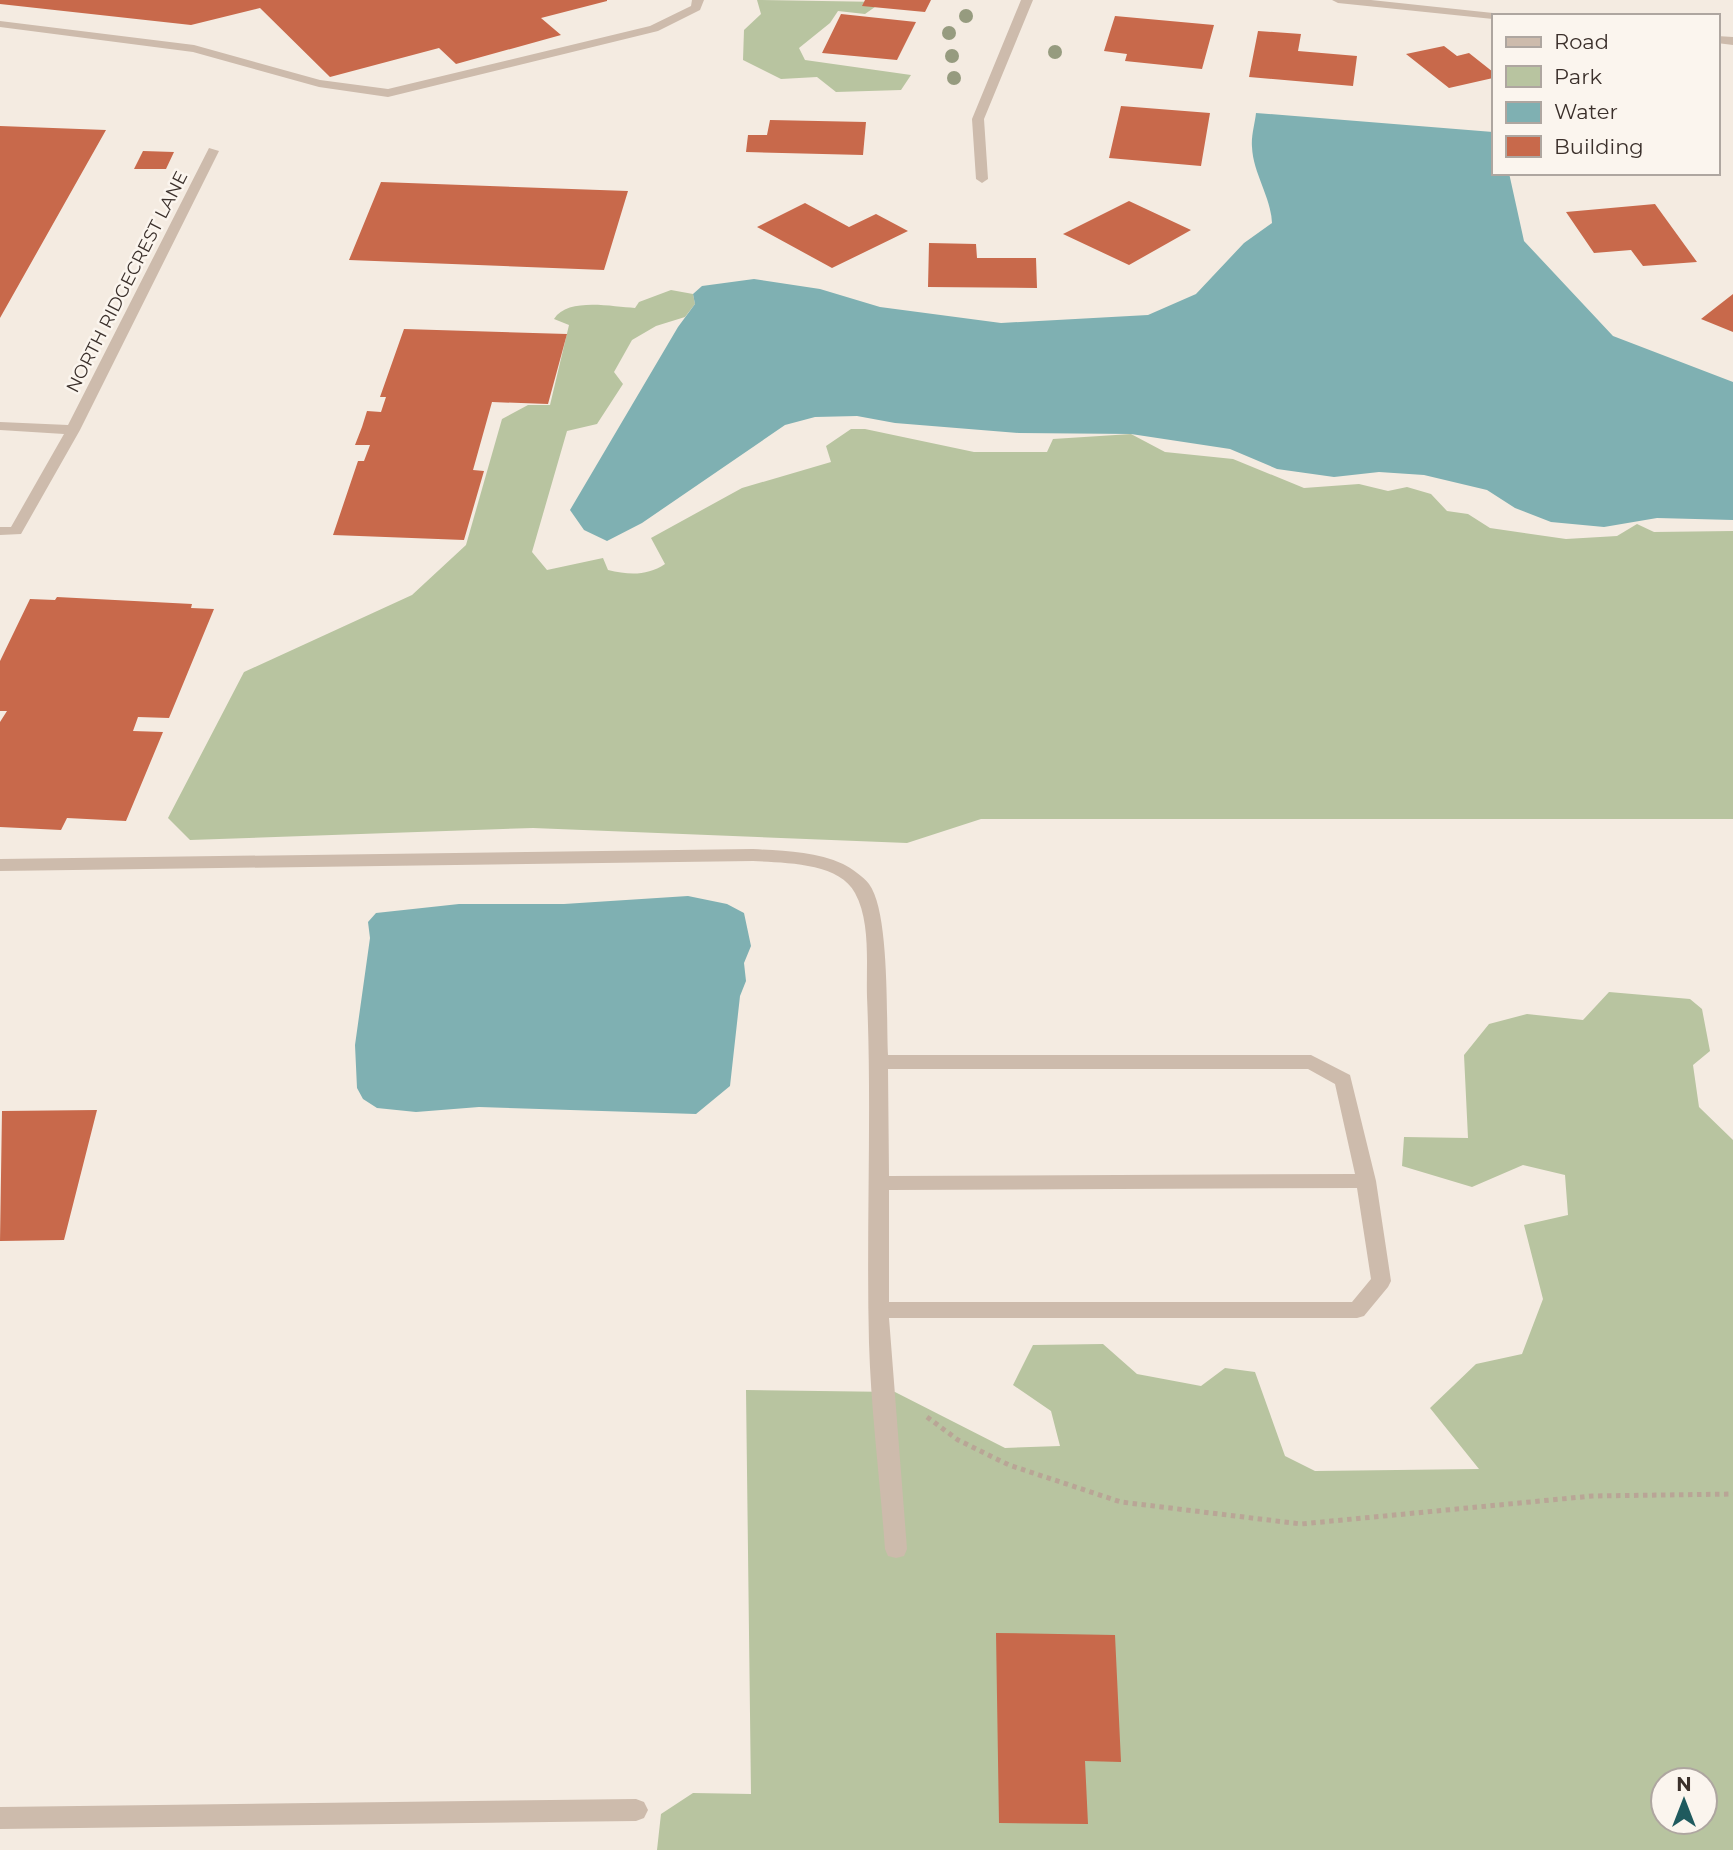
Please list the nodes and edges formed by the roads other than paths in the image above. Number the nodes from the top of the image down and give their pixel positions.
1 (698, 0) edge
2 (1027, 0) edge
3 (1338, 0) edge
4 (1492, 16) edge
5 (0, 24) edge
6 (213, 151) dead end
7 (982, 179) dead end
8 (0, 426) edge
9 (73, 429) junction
10 (0, 531) edge
11 (0, 866) edge
12 (879, 1062) junction
13 (1366, 1181) junction
14 (879, 1183) junction
15 (879, 1310) junction
16 (896, 1549) dead end
17 (636, 1810) dead end
18 (0, 1818) edge

1 - 5 street
2 - 7 street
3 - 4 street
6 - 9 street, NORTH RIDGECREST LANE
8 - 9 street
9 - 10 street, NORTH RIDGECREST LANE
11 - 12 street
12 - 13 street
12 - 14 street
13 - 14 street
13 - 15 street
14 - 15 street
15 - 16 street
17 - 18 street

